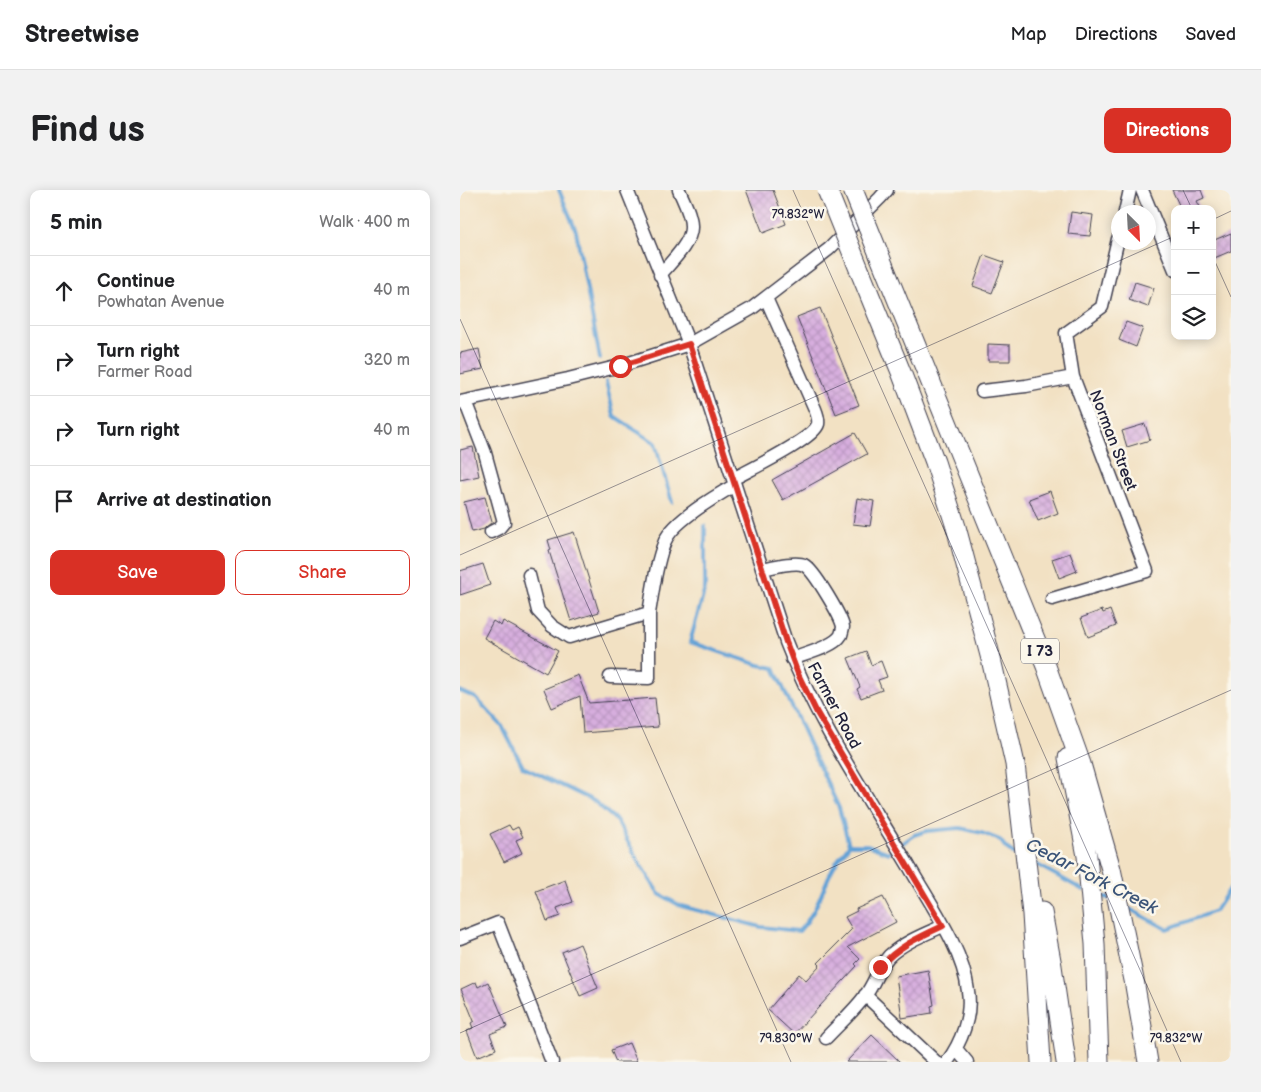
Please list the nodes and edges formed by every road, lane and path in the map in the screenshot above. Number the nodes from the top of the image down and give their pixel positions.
1 (627, 190) edge
2 (679, 190) edge
3 (827, 190) edge
4 (853, 190) edge
5 (887, 190) edge
6 (1130, 190) edge
7 (1142, 190) edge
8 (1127, 205) edge
9 (1115, 250) edge
10 (1171, 260) edge
11 (660, 275) junction
12 (766, 298) junction
13 (689, 344) junction
14 (1073, 377) junction
15 (982, 391) dead end
16 (463, 401) edge
17 (734, 482) junction
18 (491, 532) dead end
19 (762, 569) junction
20 (528, 575) dead end
21 (1052, 599) dead end
22 (649, 613) junction
23 (792, 659) junction
24 (1046, 666) junction
25 (610, 677) dead end
26 (1015, 764) junction
27 (943, 926) junction
28 (460, 938) edge
29 (865, 996) junction
30 (826, 1038) dead end
31 (956, 1049) junction
32 (552, 1062) edge
33 (936, 1062) edge
34 (947, 1062) edge
35 (968, 1062) edge
36 (1041, 1062) edge
37 (1066, 1062) edge
38 (1099, 1062) edge
39 (1148, 1062) edge

1 - 11 street, Farmer Road
2 - 11 street
3 - 26 highway, bridge
4 - 24 highway, I 73, bridge
5 - 12 street
6 - 8 street
7 - 10 street
9 - 14 street, Norman Street
11 - 13 street, Farmer Road
12 - 13 street
12 - 17 street
13 - 16 street
13 - 17 street, Farmer Road
14 - 15 street
14 - 21 street, Norman Street
16 - 18 street
17 - 19 street, Farmer Road
17 - 22 street
19 - 23 street, Farmer Road
19 - 23 street
20 - 22 street
22 - 25 street
23 - 27 street, Farmer Road
24 - 38 highway
24 - 39 highway, I 73
26 - 36 highway
26 - 37 highway
27 - 29 street
27 - 31 street, Farmer Road
28 - 32 street
29 - 30 street
29 - 33 street
31 - 34 street, Farmer Road
31 - 35 street

